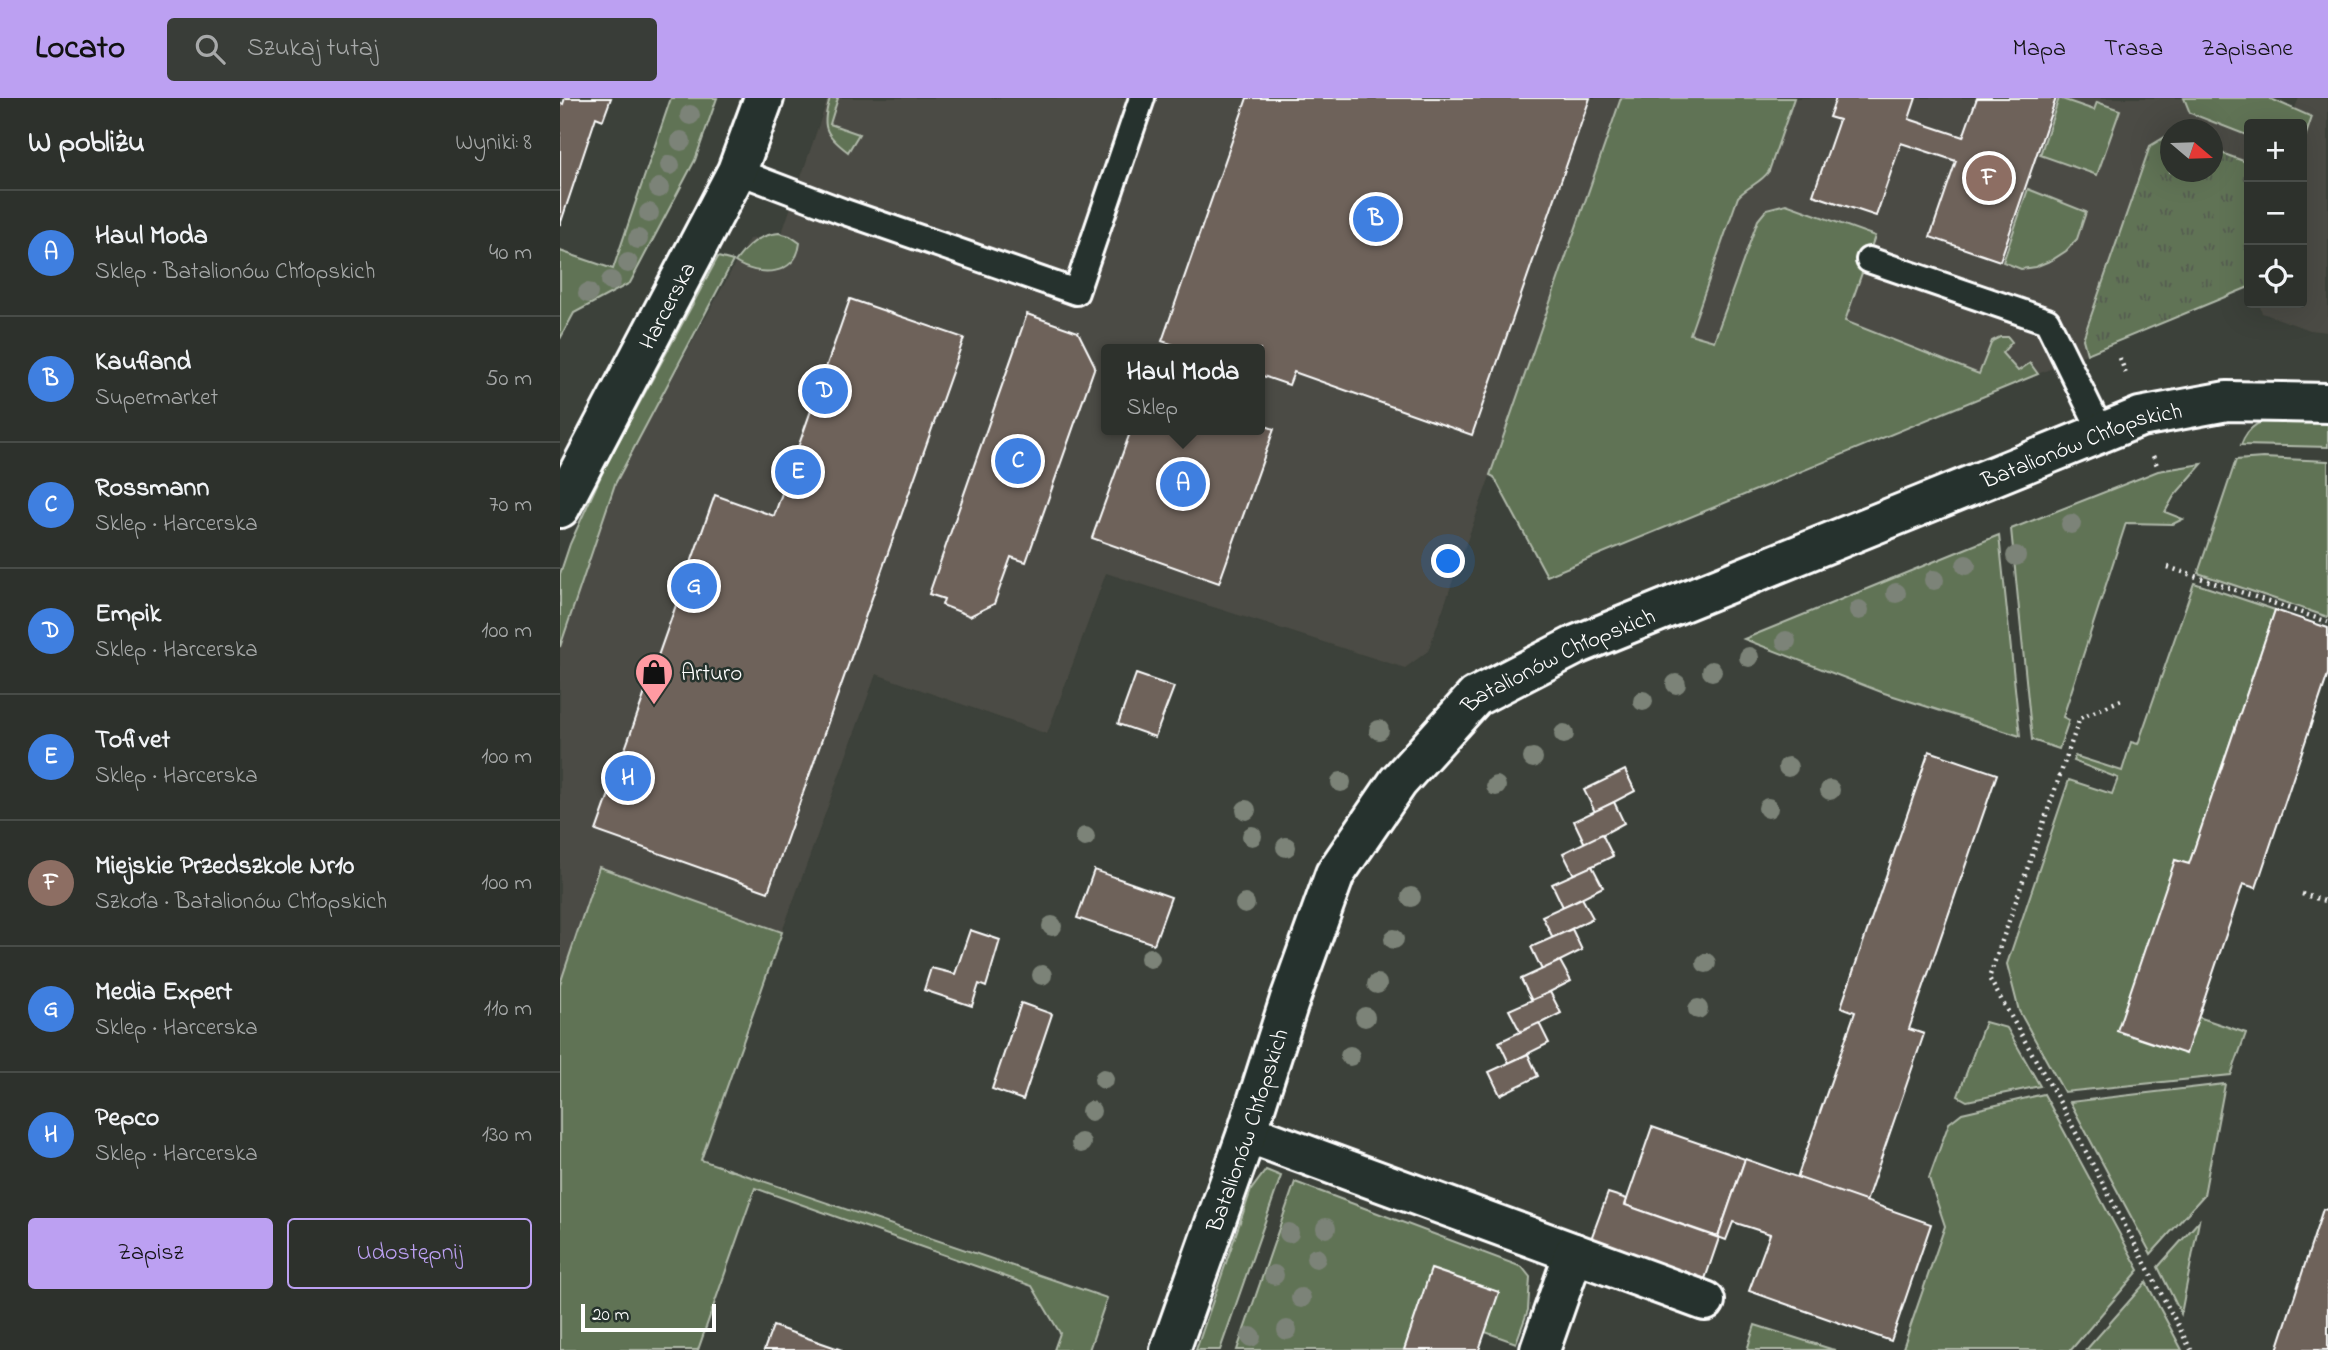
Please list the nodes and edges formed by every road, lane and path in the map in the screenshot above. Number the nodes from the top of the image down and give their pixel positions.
1 (764, 98) edge
2 (1142, 98) edge
3 (737, 171) junction
4 (1869, 260) dead end
5 (2328, 403) edge
6 (2101, 431) junction
7 (560, 508) edge
8 (2168, 567) dead end
9 (2328, 622) edge
10 (2122, 700) dead end
11 (2302, 894) dead end
12 (2328, 902) edge
13 (1247, 1133) junction
14 (1574, 1253) junction
15 (1705, 1301) dead end
16 (1170, 1350) edge
17 (1540, 1350) edge
18 (2191, 1350) edge

1 - 3 street, Harcerska
2 - 3 lane
3 - 7 street, Harcerska
4 - 6 lane
5 - 6 street, Batalionów Chłopskich
6 - 13 street, Batalionów Chłopskich
8 - 9 path
10 - 18 path
11 - 12 path
13 - 14 street
13 - 16 street, Batalionów Chłopskich
14 - 15 street
14 - 17 street

